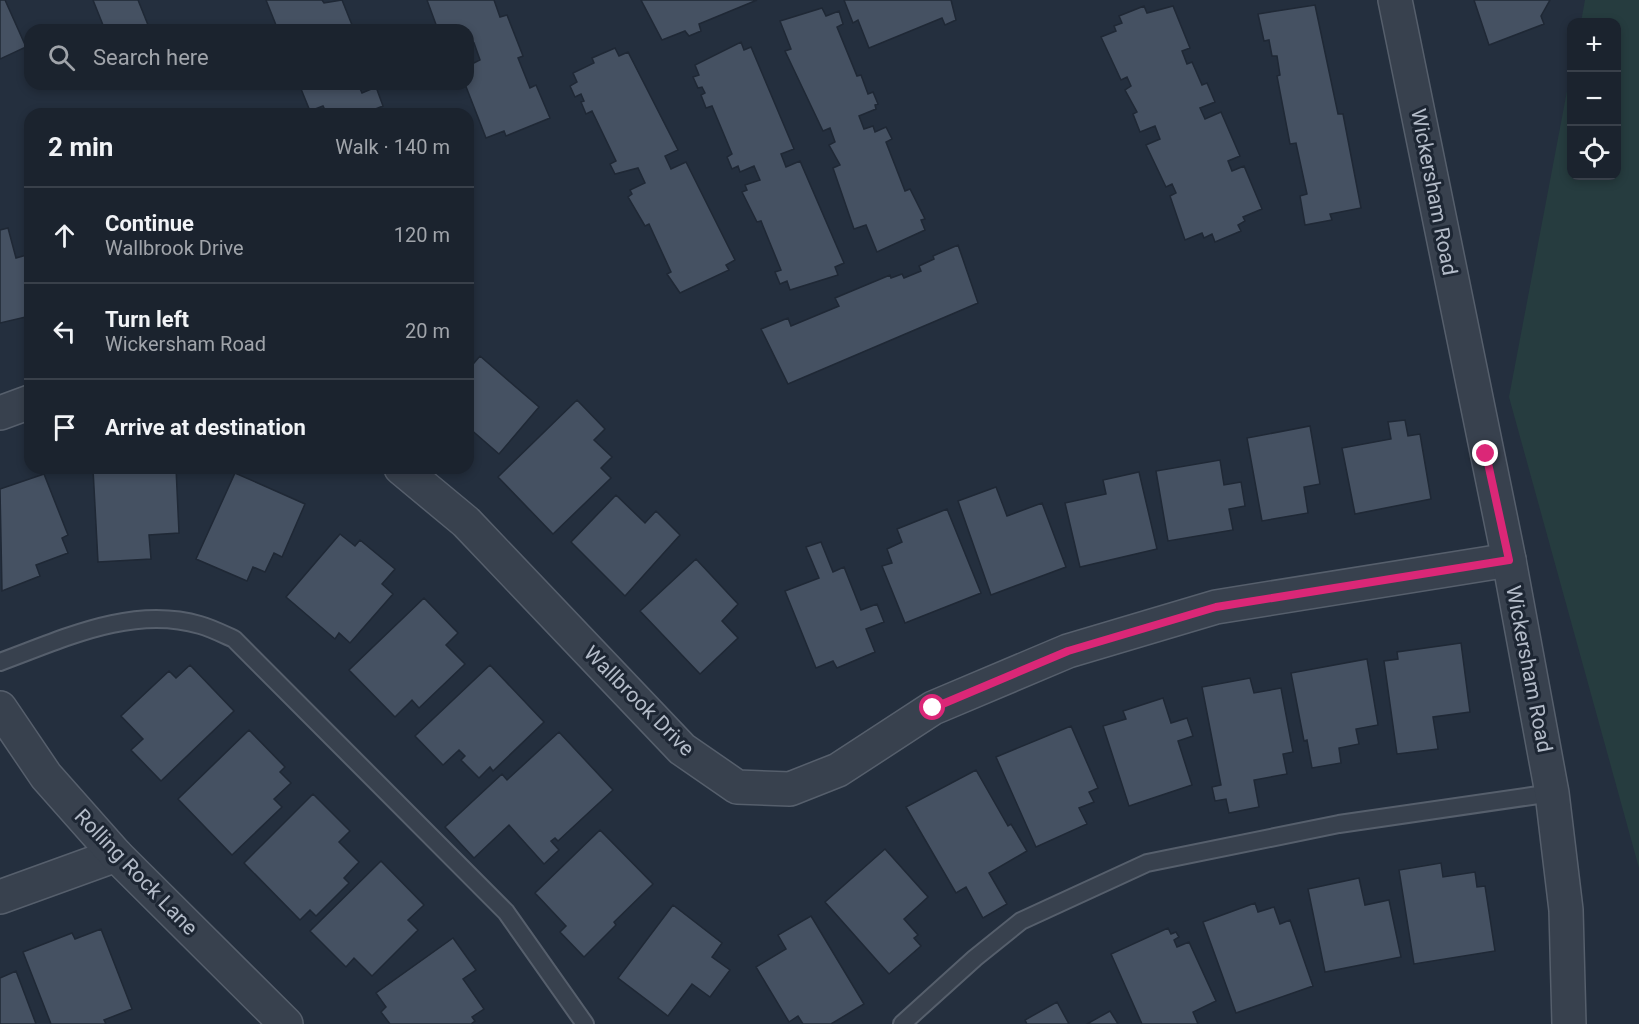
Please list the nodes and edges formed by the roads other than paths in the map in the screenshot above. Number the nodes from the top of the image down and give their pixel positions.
1 (1395, 0) edge
2 (24, 404) edge
3 (0, 412) edge
4 (408, 474) edge
5 (1509, 560) junction
6 (0, 662) edge
7 (0, 708) edge
8 (1552, 794) junction
9 (116, 855) junction
10 (0, 897) edge
11 (274, 1021) edge
12 (585, 1024) edge
13 (902, 1024) edge
14 (1569, 1024) edge

1 - 5 street, Wickersham Road
2 - 3 street
4 - 5 street, Wallbrook Drive
5 - 8 street, Wickersham Road
6 - 12 lane
7 - 9 street, Rolling Rock Lane
8 - 13 lane
8 - 14 street, Wickersham Road
9 - 10 street
9 - 11 street, Rolling Rock Lane

